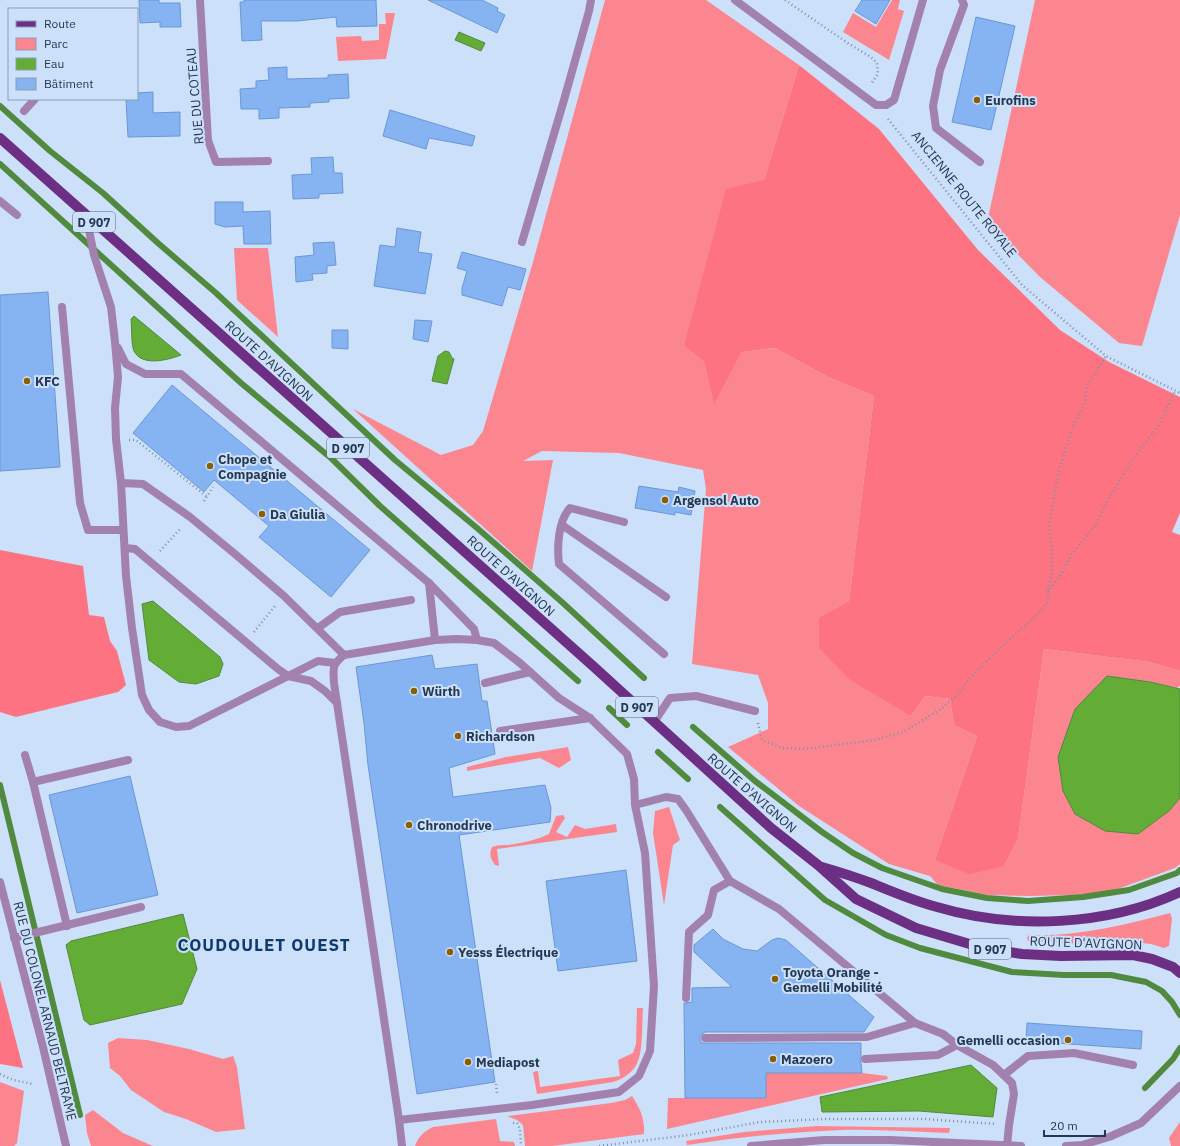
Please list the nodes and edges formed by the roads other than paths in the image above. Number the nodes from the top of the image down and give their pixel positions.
1 (200, 0) edge
2 (591, 0) edge
3 (735, 0) edge
4 (923, 0) edge
5 (962, 0) edge
6 (33, 100) edge
7 (24, 111) dead end
8 (0, 138) edge
9 (268, 161) dead end
10 (980, 162) dead end
11 (0, 201) edge
12 (17, 215) dead end
13 (86, 215) junction
14 (522, 242) dead end
15 (62, 307) dead end
16 (116, 342) junction
17 (121, 483) junction
18 (624, 522) dead end
19 (562, 525) junction
20 (123, 530) junction
21 (125, 548) junction
22 (429, 583) junction
23 (666, 597) dead end
24 (411, 600) dead end
25 (318, 628) junction
26 (435, 640) junction
27 (477, 640) junction
28 (664, 654) dead end
29 (344, 655) junction
30 (335, 663) junction
31 (530, 672) junction
32 (288, 676) junction
33 (485, 683) dead end
34 (337, 704) junction
35 (755, 711) road end
36 (590, 718) junction
37 (654, 722) junction
38 (500, 731) dead end
39 (25, 755) dead end
40 (128, 760) dead end
41 (33, 782) junction
42 (635, 806) junction
43 (818, 865) junction
44 (730, 881) junction
45 (0, 882) edge
46 (1180, 892) edge
47 (141, 907) dead end
48 (67, 926) junction
49 (14, 938) junction
50 (1180, 973) edge
51 (686, 998) dead end
52 (915, 1022) junction
53 (706, 1038) dead end
54 (957, 1045) junction
55 (866, 1059) dead end
56 (1133, 1064) dead end
57 (1004, 1075) junction
58 (1180, 1086) edge
59 (399, 1120) junction
60 (66, 1146) edge
61 (402, 1146) edge
62 (751, 1146) edge
63 (1007, 1146) edge
64 (1021, 1146) edge
65 (1066, 1146) edge

1 - 9 street, RUE DU COTEAU
2 - 14 street
3 - 4 street
5 - 10 street
6 - 7 street
8 - 13 main road, D 907
11 - 12 street
13 - 16 street
13 - 37 main road, ROUTE D'AVIGNON / D 907
15 - 20 street
16 - 17 street
16 - 22 street
17 - 20 street
17 - 25 street
18 - 19 street
19 - 23 street
19 - 28 street
20 - 21 street
21 - 32 street
21 - 32 street
22 - 26 street
22 - 27 street
24 - 25 street
25 - 29 street
26 - 27 street
26 - 29 street
27 - 31 street
29 - 30 street
30 - 32 street
30 - 34 street
31 - 33 street
31 - 36 street
32 - 34 street
34 - 59 street
35 - 37 street
36 - 38 street
36 - 42 street
37 - 43 main road, ROUTE D'AVIGNON / D 907
39 - 41 street
40 - 41 street
41 - 48 street
42 - 44 street
42 - 59 street
43 - 46 main road, ROUTE D'AVIGNON / D 907
43 - 50 main road, ROUTE D'AVIGNON / D 907
44 - 51 street
44 - 52 street
45 - 49 street, RUE DU COLONEL ARNAUD BELTRAME
47 - 48 street
48 - 49 street
49 - 60 street, RUE DU COLONEL ARNAUD BELTRAME
52 - 53 street
52 - 54 street
54 - 55 street
54 - 57 street
56 - 57 street
57 - 63 street
58 - 65 street
59 - 61 street
62 - 63 street
63 - 64 street

